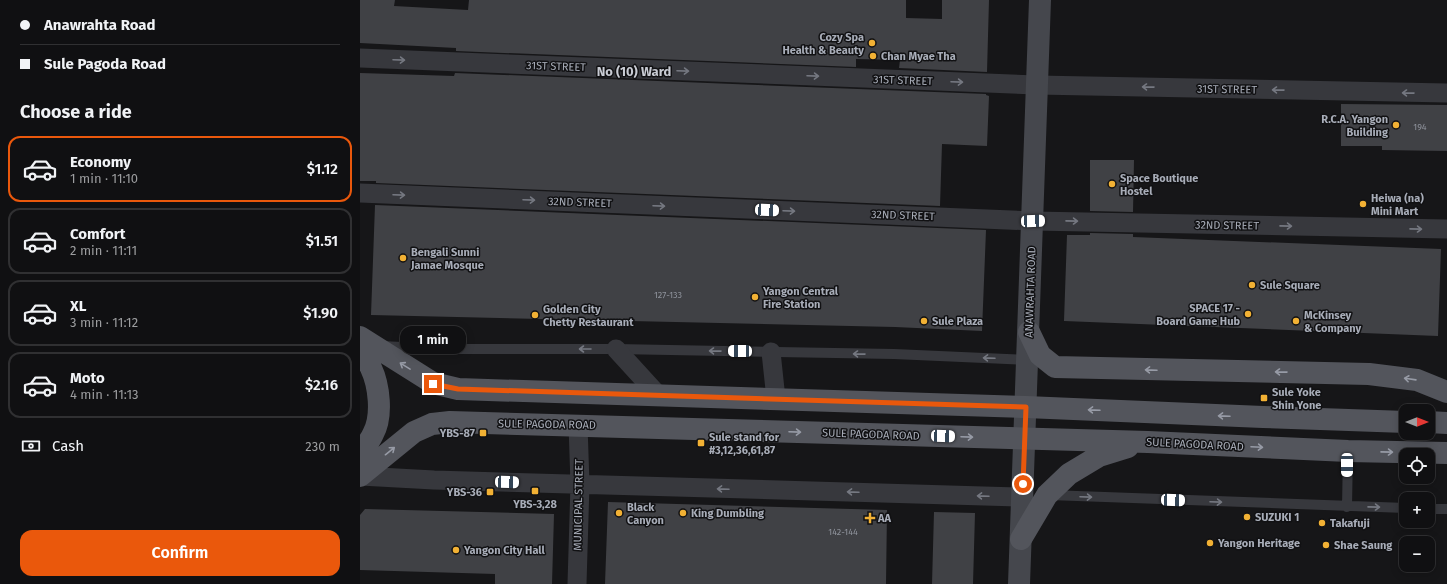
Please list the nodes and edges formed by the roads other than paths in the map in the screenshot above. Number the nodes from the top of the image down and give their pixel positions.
1 (1040, 0) edge
2 (360, 58) edge
3 (1037, 85) junction
4 (1447, 93) edge
5 (360, 193) edge
6 (1033, 221) junction
7 (1447, 230) edge
8 (1029, 332) junction
9 (364, 345) edge
10 (616, 348) junction
11 (771, 352) junction
12 (1028, 360) junction
13 (1447, 392) edge
14 (658, 395) junction
15 (776, 399) junction
16 (1026, 407) junction
17 (1399, 422) edge
18 (1435, 422) edge
19 (1447, 423) edge
20 (578, 425) junction
21 (1025, 439) junction
22 (1148, 442) junction
23 (1348, 451) junction
24 (1447, 453) edge
25 (360, 455) edge
26 (360, 476) edge
27 (580, 484) junction
28 (1047, 495) junction
29 (1022, 498) junction
30 (1347, 507) junction
31 (1399, 508) edge
32 (1435, 509) edge
33 (1447, 509) edge
34 (1021, 539) junction
35 (577, 584) edge
36 (1019, 584) edge

1 - 3 main road, ANAWRAHTA ROAD
2 -> 3 street, 31ST STREET
4 -> 3 street, 31ST STREET
3 - 6 main road, ANAWRAHTA ROAD
5 -> 6 street, 32ND STREET
6 -> 7 street, 32ND STREET
6 - 8 main road, ANAWRAHTA ROAD
8 - 12 main road, ANAWRAHTA ROAD
13 -> 8 main road
10 -> 9 lane
14 -> 9 main road
9 - 25 main road
11 -> 10 lane
10 - 14 street
12 -> 11 lane
11 - 15 street
12 - 16 main road, ANAWRAHTA ROAD
14 - 15 main road
15 - 16 main road
17 -> 16 main road
16 - 21 main road, ANAWRAHTA ROAD
18 - 19 main road
20 -> 21 main road, SULE PAGODA ROAD
26 -> 20 main road, SULE PAGODA ROAD
20 - 27 street, MUNICIPAL STREET
21 - 22 main road, SULE PAGODA ROAD
21 - 29 main road, ANAWRAHTA ROAD
22 -> 23 main road, SULE PAGODA ROAD
22 - 28 main road
23 -> 24 main road, SULE PAGODA ROAD
23 - 30 lane
26 - 27 street
29 -> 27 street
27 - 35 street, MUNICIPAL STREET
28 -> 30 lane
28 - 34 main road
29 - 34 main road, ANAWRAHTA ROAD
30 -> 31 lane
32 - 33 lane
34 - 36 main road, ANAWRAHTA ROAD

